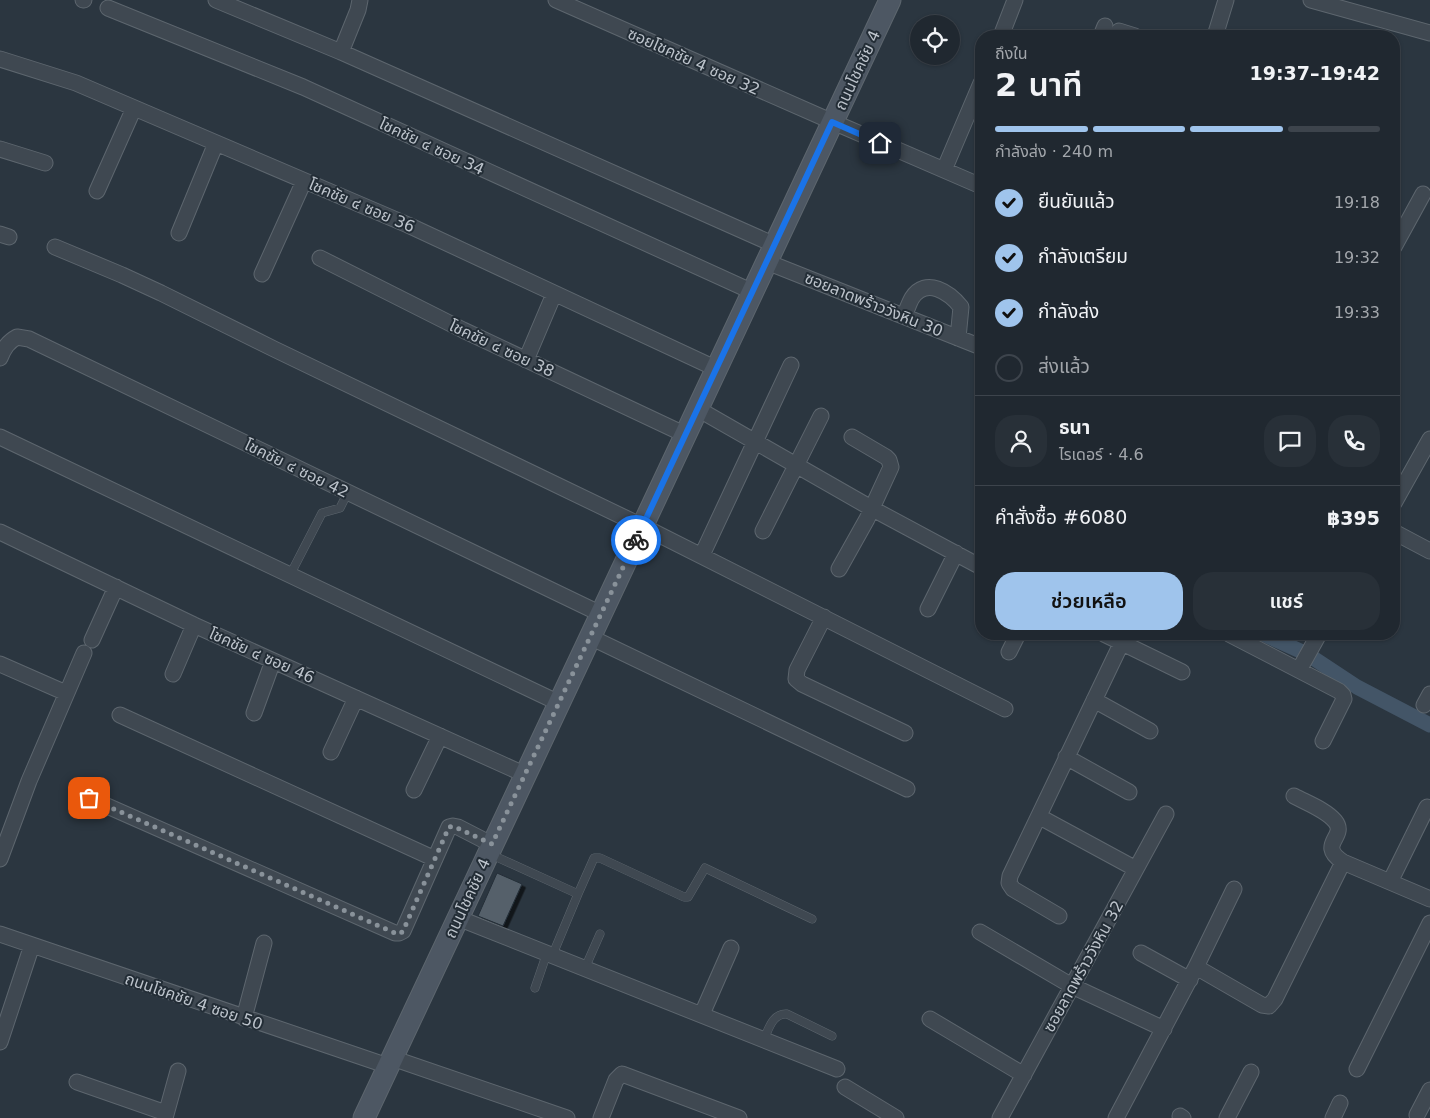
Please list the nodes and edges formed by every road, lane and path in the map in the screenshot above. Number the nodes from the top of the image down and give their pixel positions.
1 (216, 0) edge
2 (360, 0) edge
3 (556, 0) edge
4 (1015, 0) edge
5 (1226, 0) edge
6 (1311, 0) edge
7 (886, 1) edge
8 (108, 8) dead end
9 (1003, 30) edge
10 (1217, 30) edge
11 (1430, 34) edge
12 (341, 52) junction
13 (0, 59) edge
14 (975, 97) edge
15 (134, 108) junction
16 (832, 122) junction
17 (216, 143) junction
18 (0, 149) edge
19 (45, 163) dead end
20 (944, 170) junction
21 (304, 181) junction
22 (975, 183) edge
23 (97, 191) dead end
24 (1423, 194) dead end
25 (179, 233) dead end
26 (1400, 236) edge
27 (55, 247) dead end
28 (771, 254) junction
29 (320, 258) dead end
30 (262, 274) dead end
31 (753, 292) junction
32 (554, 294) junction
33 (904, 316) junction
34 (958, 338) junction
35 (975, 345) edge
36 (0, 358) edge
37 (526, 360) junction
38 (791, 365) dead end
39 (717, 369) junction
40 (698, 409) junction
41 (821, 416) dead end
42 (686, 435) junction
43 (0, 436) edge
44 (852, 438) dead end
45 (1430, 440) edge
46 (756, 442) junction
47 (796, 465) junction
48 (348, 492) junction
49 (1400, 492) edge
50 (871, 508) junction
51 (642, 526) junction
52 (763, 531) dead end
53 (0, 532) edge
54 (1400, 535) edge
55 (1430, 551) edge
56 (956, 553) junction
57 (702, 556) junction
58 (975, 563) edge
59 (839, 569) dead end
60 (290, 575) junction
61 (116, 587) junction
62 (928, 609) dead end
63 (601, 614) junction
64 (824, 617) junction
65 (194, 625) junction
66 (590, 638) junction
67 (1015, 640) edge
68 (1114, 640) edge
69 (1247, 640) edge
70 (1316, 640) edge
71 (1121, 644) junction
72 (1009, 652) dead end
73 (1305, 659) junction
74 (273, 661) junction
75 (0, 664) edge
76 (1182, 672) dead end
77 (173, 674) dead end
78 (66, 693) junction
79 (356, 698) junction
80 (1094, 700) junction
81 (559, 703) junction
82 (1005, 709) dead end
83 (254, 712) dead end
84 (120, 715) dead end
85 (1150, 731) dead end
86 (904, 734) dead end
87 (440, 736) junction
88 (1323, 741) dead end
89 (331, 752) dead end
90 (1066, 757) junction
91 (526, 775) junction
92 (907, 789) dead end
93 (414, 790) dead end
94 (1129, 792) dead end
95 (1294, 796) dead end
96 (89, 798) dead end
97 (1428, 807) dead end
98 (1166, 814) dead end
99 (1040, 817) junction
100 (490, 849) junction
101 (0, 859) edge
102 (435, 860) junction
103 (1343, 862) junction
104 (1136, 868) junction
105 (1390, 882) junction
106 (1234, 889) dead end
107 (578, 894) junction
108 (1430, 899) edge
109 (1059, 916) dead end
110 (458, 918) junction
111 (812, 919) dead end
112 (1430, 923) edge
113 (980, 932) dead end
114 (0, 934) edge
115 (600, 934) dead end
116 (264, 943) dead end
117 (32, 945) junction
118 (731, 948) dead end
119 (551, 951) junction
120 (1141, 953) dead end
121 (585, 968) junction
122 (1193, 974) junction
123 (1072, 986) junction
124 (535, 988) dead end
125 (702, 1014) junction
126 (244, 1018) junction
127 (930, 1018) dead end
128 (1164, 1029) junction
129 (832, 1036) dead end
130 (764, 1039) junction
131 (0, 1042) edge
132 (390, 1062) junction
133 (837, 1069) dead end
134 (1357, 1070) dead end
135 (178, 1071) dead end
136 (1251, 1072) dead end
137 (1024, 1075) junction
138 (77, 1082) dead end
139 (845, 1087) dead end
140 (1430, 1090) edge
141 (1340, 1103) dead end
142 (165, 1116) edge
143 (1417, 1116) dead end
144 (893, 1117) edge
145 (364, 1118) edge
146 (567, 1118) edge
147 (601, 1118) edge
148 (739, 1118) edge
149 (1000, 1118) edge
150 (1116, 1118) edge
151 (1227, 1118) edge
152 (1333, 1118) edge

1 - 12 street, ซอยลาดพร้าววังหิน 30
2 - 12 street
3 - 16 street, ซอยโชคชัย 4 ซอย 32
4 - 9 street
5 - 10 street
6 - 11 street
7 - 16 street, ถนนโชคชัย 4
8 - 31 street, โชคชัย ๔ ซอย 34
12 - 28 street, ซอยลาดพร้าววังหิน 30
13 - 15 street, โชคชัย ๔ ซอย 36
14 - 20 street
15 - 17 street, โชคชัย ๔ ซอย 36
15 - 23 street
16 - 20 street, ซอยโชคชัย 4 ซอย 32
16 - 28 street, ถนนโชคชัย 4
17 - 21 street, โชคชัย ๔ ซอย 36
17 - 25 street
18 - 19 street
20 - 22 street, ซอยโชคชัย 4 ซอย 32
21 - 30 street
21 - 32 street, โชคชัย ๔ ซอย 36
24 - 26 street
27 - 51 street
28 - 31 street, ถนนโชคชัย 4
28 - 33 street, ซอยลาดพร้าววังหิน 30
29 - 37 street, โชคชัย ๔ ซอย 38
31 - 39 street, ถนนโชคชัย 4
32 - 37 street
32 - 39 street, โชคชัย ๔ ซอย 36
33 - 34 street, ซอยลาดพร้าววังหิน 30
33 - 34 street
34 - 35 street, ซอยลาดพร้าววังหิน 30
36 - 48 street, โชคชัย ๔ ซอย 42
37 - 42 street, โชคชัย ๔ ซอย 38
38 - 46 street
39 - 40 street, ถนนโชคชัย 4
40 - 42 street, ถนนโชคชัย 4
40 - 46 street
41 - 47 street
42 - 51 street, ถนนโชคชัย 4
43 - 60 street
44 - 50 street
45 - 49 street
46 - 47 street
46 - 57 street
47 - 50 street
47 - 52 street
48 - 60 lane
48 - 63 street, โชคชัย ๔ ซอย 42
50 - 56 street
50 - 59 street
51 - 57 street
51 - 63 street, ถนนโชคชัย 4
53 - 61 street, โชคชัย ๔ ซอย 46
54 - 55 street
56 - 58 street
56 - 62 street
57 - 64 street
60 - 81 street
61 - 65 street, โชคชัย ๔ ซอย 46
61 - 78 street
63 - 66 street, ถนนโชคชัย 4
64 - 82 street
64 - 86 street
65 - 74 street, โชคชัย ๔ ซอย 46
65 - 77 street
66 - 81 street, ถนนโชคชัย 4
66 - 92 street
67 - 72 street
68 - 71 street
69 - 73 street
70 - 73 street
71 - 76 street
71 - 80 street
73 - 88 street
74 - 79 street, โชคชัย ๔ ซอย 46
74 - 83 street
75 - 78 street
78 - 101 street
79 - 87 street, โชคชัย ๔ ซอย 46
79 - 89 street
80 - 85 street
80 - 90 street
81 - 91 street, ถนนโชคชัย 4
84 - 102 street
87 - 91 street, โชคชัย ๔ ซอย 46
87 - 93 street
90 - 94 street
90 - 99 street
91 - 100 street, ถนนโชคชัย 4
95 - 103 street
96 - 102 street
97 - 105 street
98 - 104 street, ซอยลาดพร้าววังหิน 32
99 - 104 street
99 - 109 street
100 - 102 street
100 - 107 lane
100 - 110 street, ถนนโชคชัย 4
103 - 105 street
103 - 122 street
104 - 123 street, ซอยลาดพร้าววังหิน 32
105 - 108 street
106 - 122 street
107 - 111 lane
107 - 119 lane
110 - 119 street
110 - 132 street, ถนนโชคชัย 4
112 - 134 street
113 - 123 street
114 - 117 street, ถนนโชคชัย 4 ซอย 50
115 - 121 lane
116 - 126 street
117 - 126 street, ถนนโชคชัย 4 ซอย 50
117 - 131 street
118 - 125 street
119 - 121 street
119 - 124 lane
120 - 122 street
121 - 125 street
122 - 128 street
123 - 128 street
123 - 137 street, ซอยลาดพร้าววังหิน 32
125 - 130 street
126 - 132 street, ถนนโชคชัย 4 ซอย 50
127 - 137 street
128 - 150 street
129 - 130 lane
130 - 133 street
132 - 145 street, ถนนโชคชัย 4
132 - 146 street, ถนนโชคชัย 4 ซอย 50
135 - 142 street
136 - 151 street
137 - 149 street, ซอยลาดพร้าววังหิน 32
138 - 142 street
139 - 144 street
140 - 143 street
141 - 152 street
147 - 148 street

